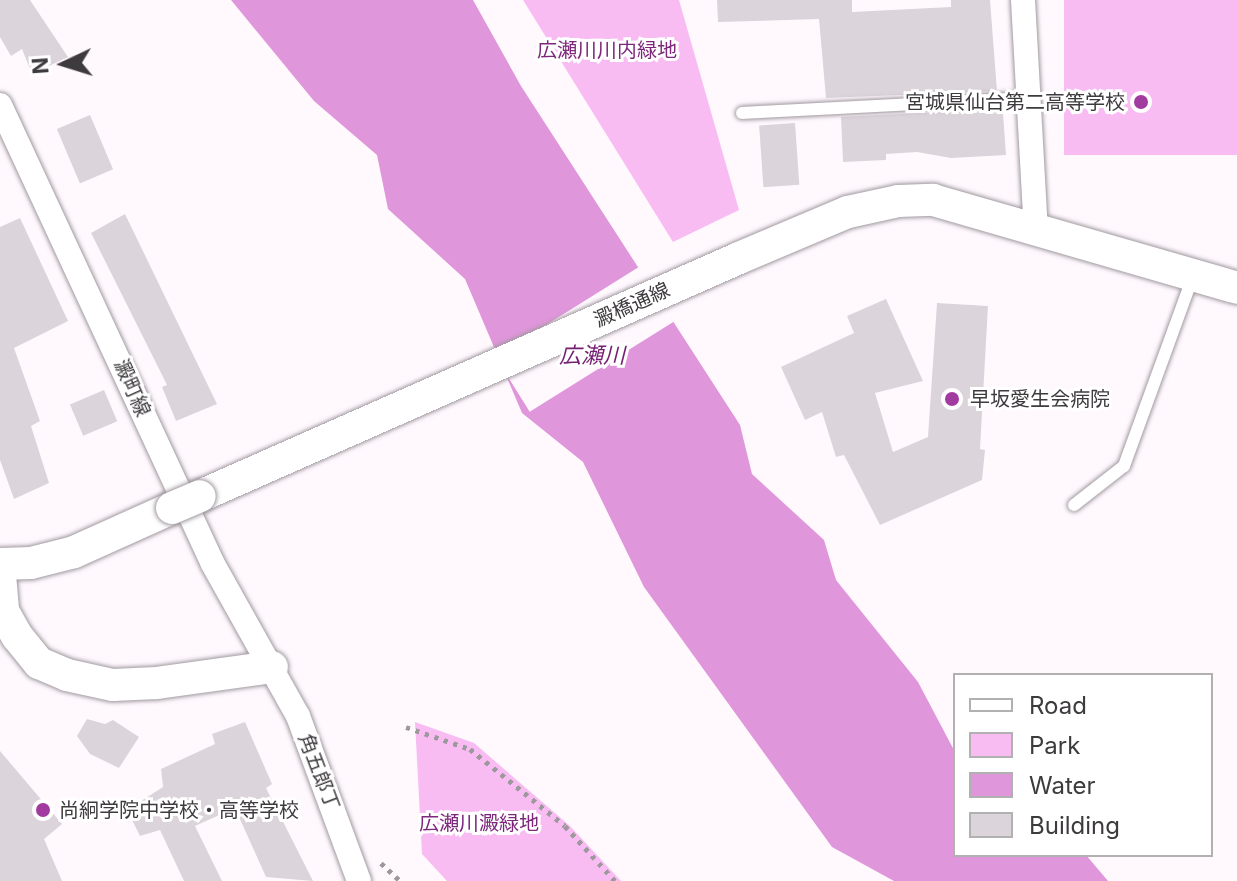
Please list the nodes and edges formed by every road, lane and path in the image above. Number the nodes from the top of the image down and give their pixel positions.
1 (1023, 0) edge
2 (1029, 98) junction
3 (0, 105) edge
4 (742, 113) dead end
5 (1036, 229) junction
6 (1193, 276) junction
7 (1237, 288) edge
8 (1074, 505) dead end
9 (0, 564) edge
10 (0, 575) edge
11 (272, 667) junction
12 (406, 727) dead end
13 (374, 857) dead end
14 (359, 881) edge
15 (400, 881) edge
16 (615, 881) edge

1 - 2 street
2 - 4 lane
2 - 5 street
3 - 11 street, 澱町線
5 - 6 street, 澱橋通線
5 - 9 street, 澱橋通線, bridge
6 - 7 street, 澱橋通線
6 - 8 lane
10 - 11 street
11 - 14 street, 角五郎丁
12 - 16 path
13 - 15 path

